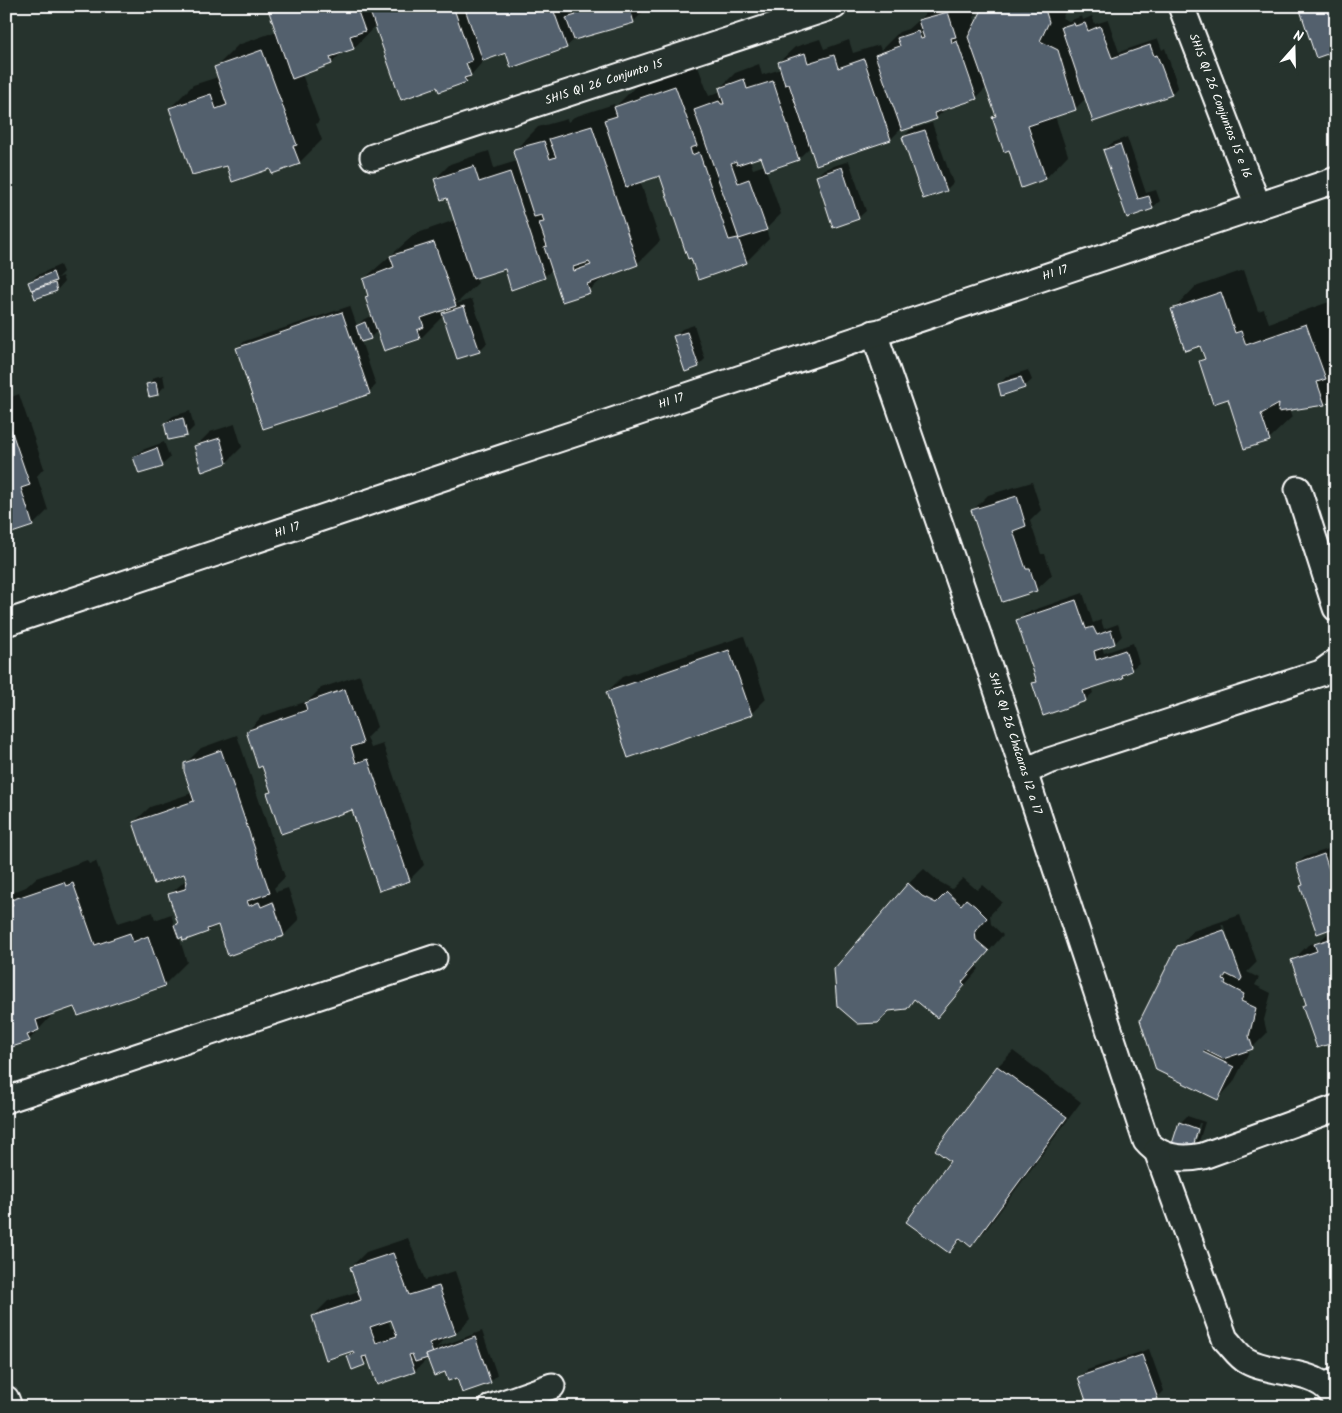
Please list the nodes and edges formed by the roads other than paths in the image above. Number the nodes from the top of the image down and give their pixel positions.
1 (834, 6) edge
2 (1182, 6) edge
3 (373, 157) dead end
4 (1336, 180) edge
5 (1258, 206) junction
6 (874, 333) junction
7 (1298, 489) dead end
8 (1336, 608) edge
9 (6, 623) edge
10 (1336, 662) edge
11 (1024, 772) junction
12 (434, 958) dead end
13 (6, 1100) edge
14 (1336, 1108) edge
15 (1157, 1151) junction
16 (1327, 1377) edge
17 (552, 1386) dead end
18 (6, 1399) edge
19 (1336, 1401) edge
20 (9, 1407) edge
21 (492, 1407) edge

1 - 3 street, SHIS QI 26 Conjunto 15
2 - 5 street, SHIS QI 26 Conjuntos 15 e 16
4 - 5 street, HI 17
5 - 6 street, HI 17
6 - 9 street, HI 17
6 - 11 street, SHIS QI 26 Chácaras 12 a 17
7 - 8 street
10 - 11 street
11 - 15 street, SHIS QI 26 Chácaras 12 a 17
12 - 13 street
14 - 15 street
15 - 16 street, SHIS QI 26 Chácaras 12 a 17
16 - 19 street
17 - 21 street
18 - 20 street

